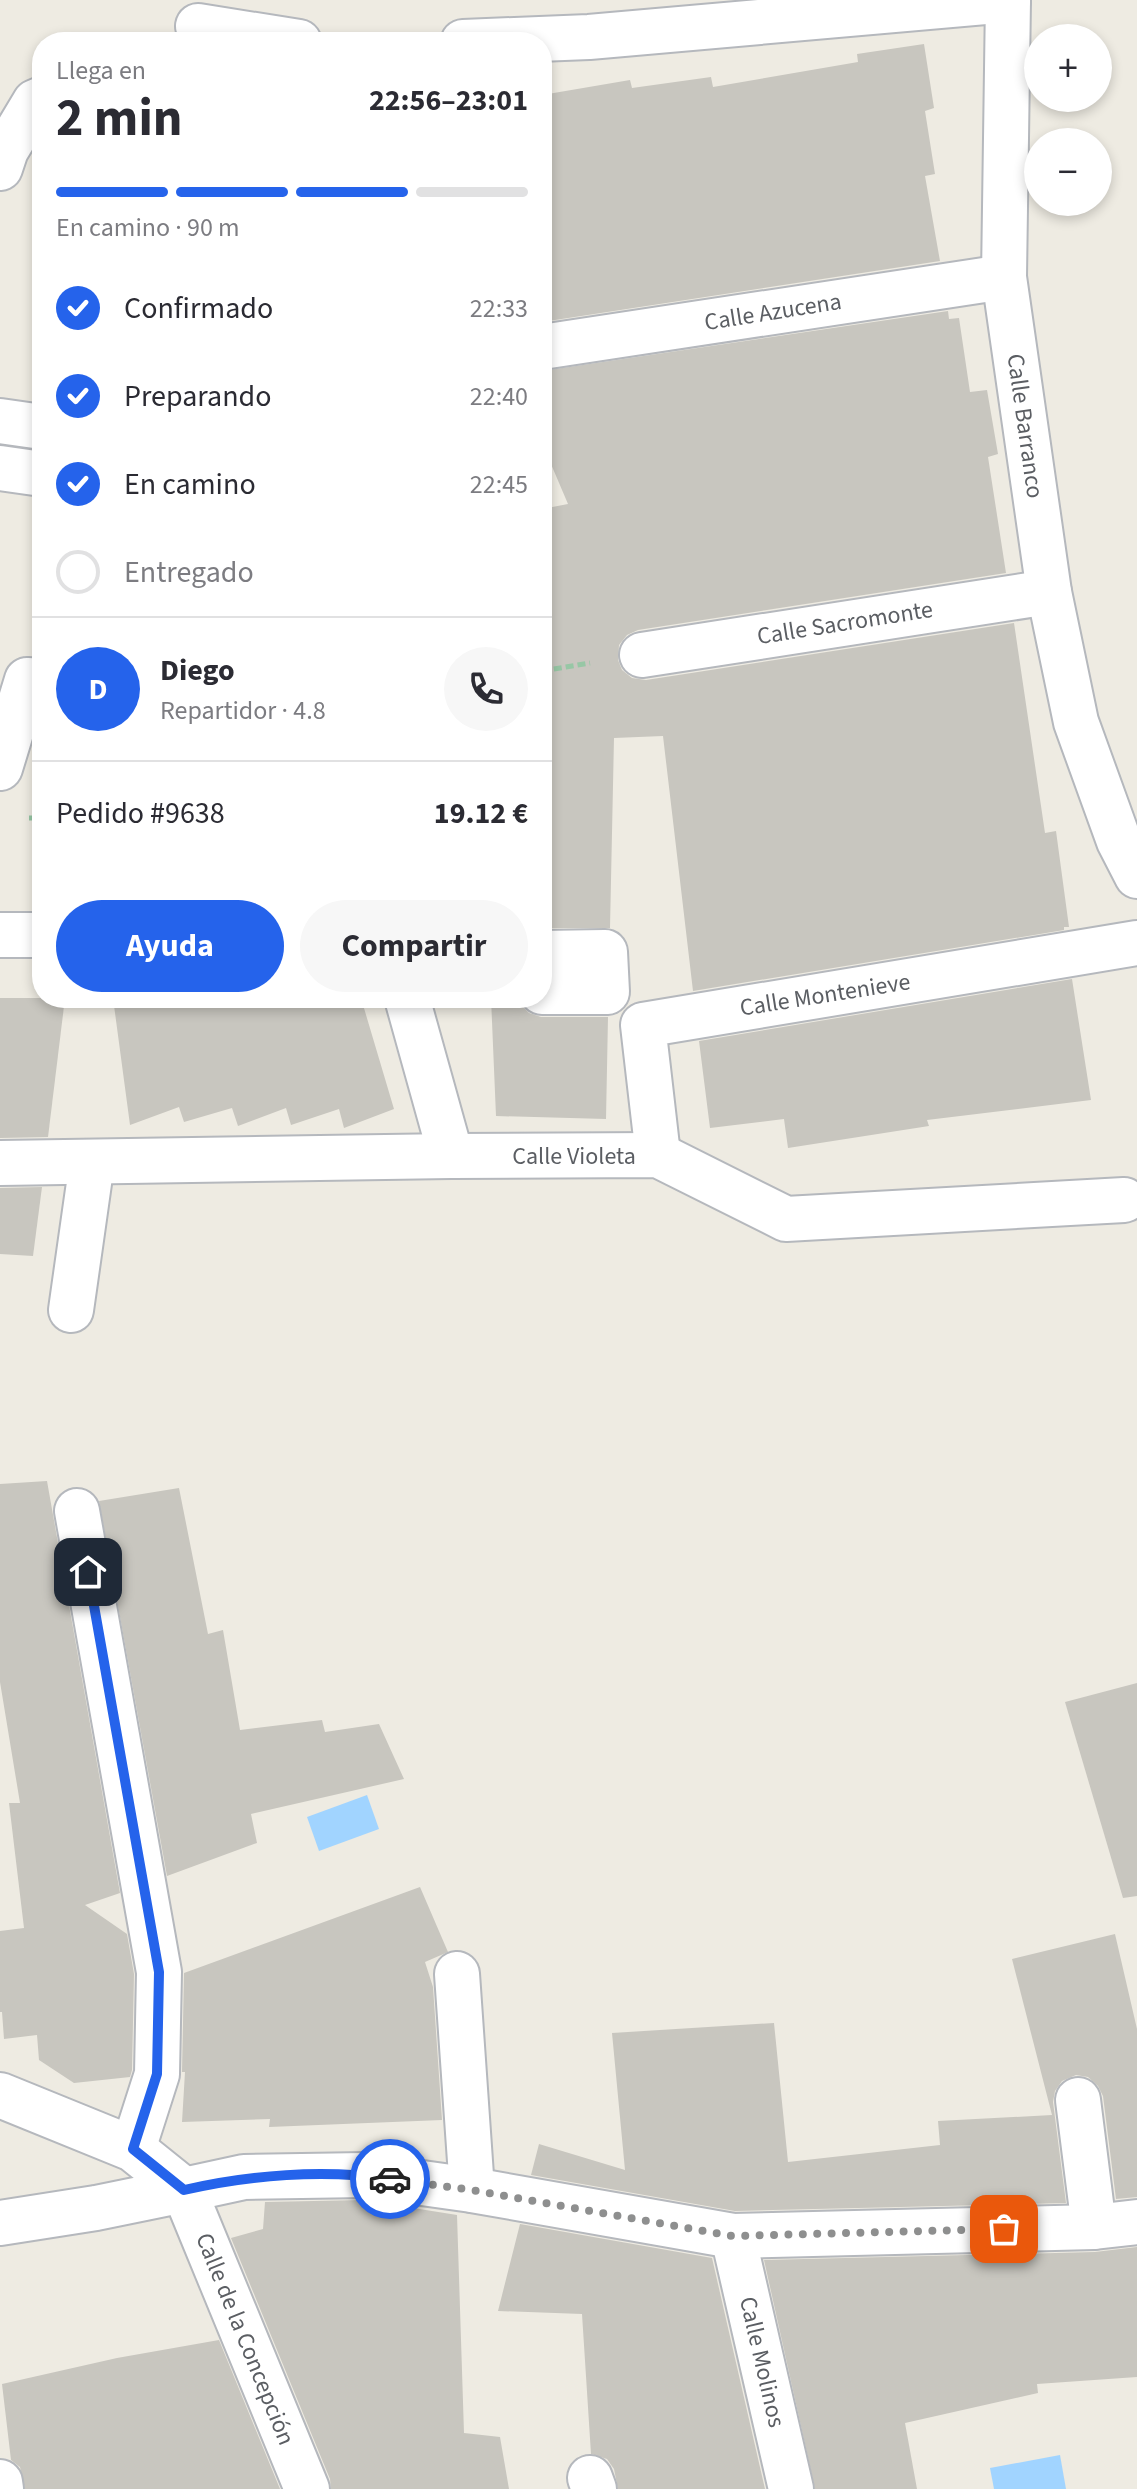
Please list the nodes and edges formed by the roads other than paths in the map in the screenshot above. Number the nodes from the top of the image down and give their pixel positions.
1 (1008, 0) edge
2 (188, 23) edge
3 (241, 32) edge
4 (552, 38) edge
5 (32, 107) edge
6 (0, 168) edge
7 (1004, 277) junction
8 (552, 345) edge
9 (0, 421) edge
10 (32, 426) edge
11 (0, 468) edge
12 (32, 473) edge
13 (1049, 592) junction
14 (642, 655) dead end
15 (0, 661) edge
16 (32, 666) edge
17 (32, 680) edge
18 (0, 768) edge
19 (1128, 859) edge
20 (0, 914) edge
21 (32, 914) edge
22 (0, 935) edge
23 (32, 935) edge
24 (1137, 943) edge
25 (552, 953) edge
26 (552, 992) edge
27 (410, 1008) edge
28 (658, 1155) junction
29 (451, 1156) junction
30 (92, 1162) junction
31 (0, 1163) edge
32 (1130, 1201) edge
33 (71, 1310) dead end
34 (77, 1511) dead end
35 (457, 1974) dead end
36 (0, 2095) edge
37 (1078, 2100) dead end
38 (133, 2149) junction
39 (184, 2190) junction
40 (472, 2190) junction
41 (1137, 2222) edge
42 (0, 2223) edge
43 (1094, 2227) junction
44 (733, 2236) junction
45 (0, 2482) edge
46 (1, 2489) edge
47 (307, 2489) edge
48 (791, 2489) edge

1 - 4 street
1 - 7 street, Calle Barranco
2 - 3 street
5 - 6 street
7 - 8 street, Calle Azucena
7 - 13 street, Calle Barranco
9 - 10 street
11 - 12 street
13 - 14 street, Calle Sacromonte
13 - 19 street, Calle Barranco
15 - 16 street
17 - 18 street
20 - 21 street
22 - 23 street
24 - 28 street, Calle Montenieve
25 - 26 street
27 - 29 street
28 - 29 street, Calle Violeta
28 - 32 street, Calle Violeta
29 - 30 street, Calle Violeta
30 - 31 street, Calle Violeta
30 - 33 street
34 - 38 street
35 - 40 street
36 - 38 street
37 - 43 street
38 - 39 street
39 - 40 street
39 - 42 street
39 - 47 street, Calle de la Concepción
40 - 44 street
41 - 43 street
43 - 44 street
44 - 48 street, Calle Molinos
45 - 46 street

